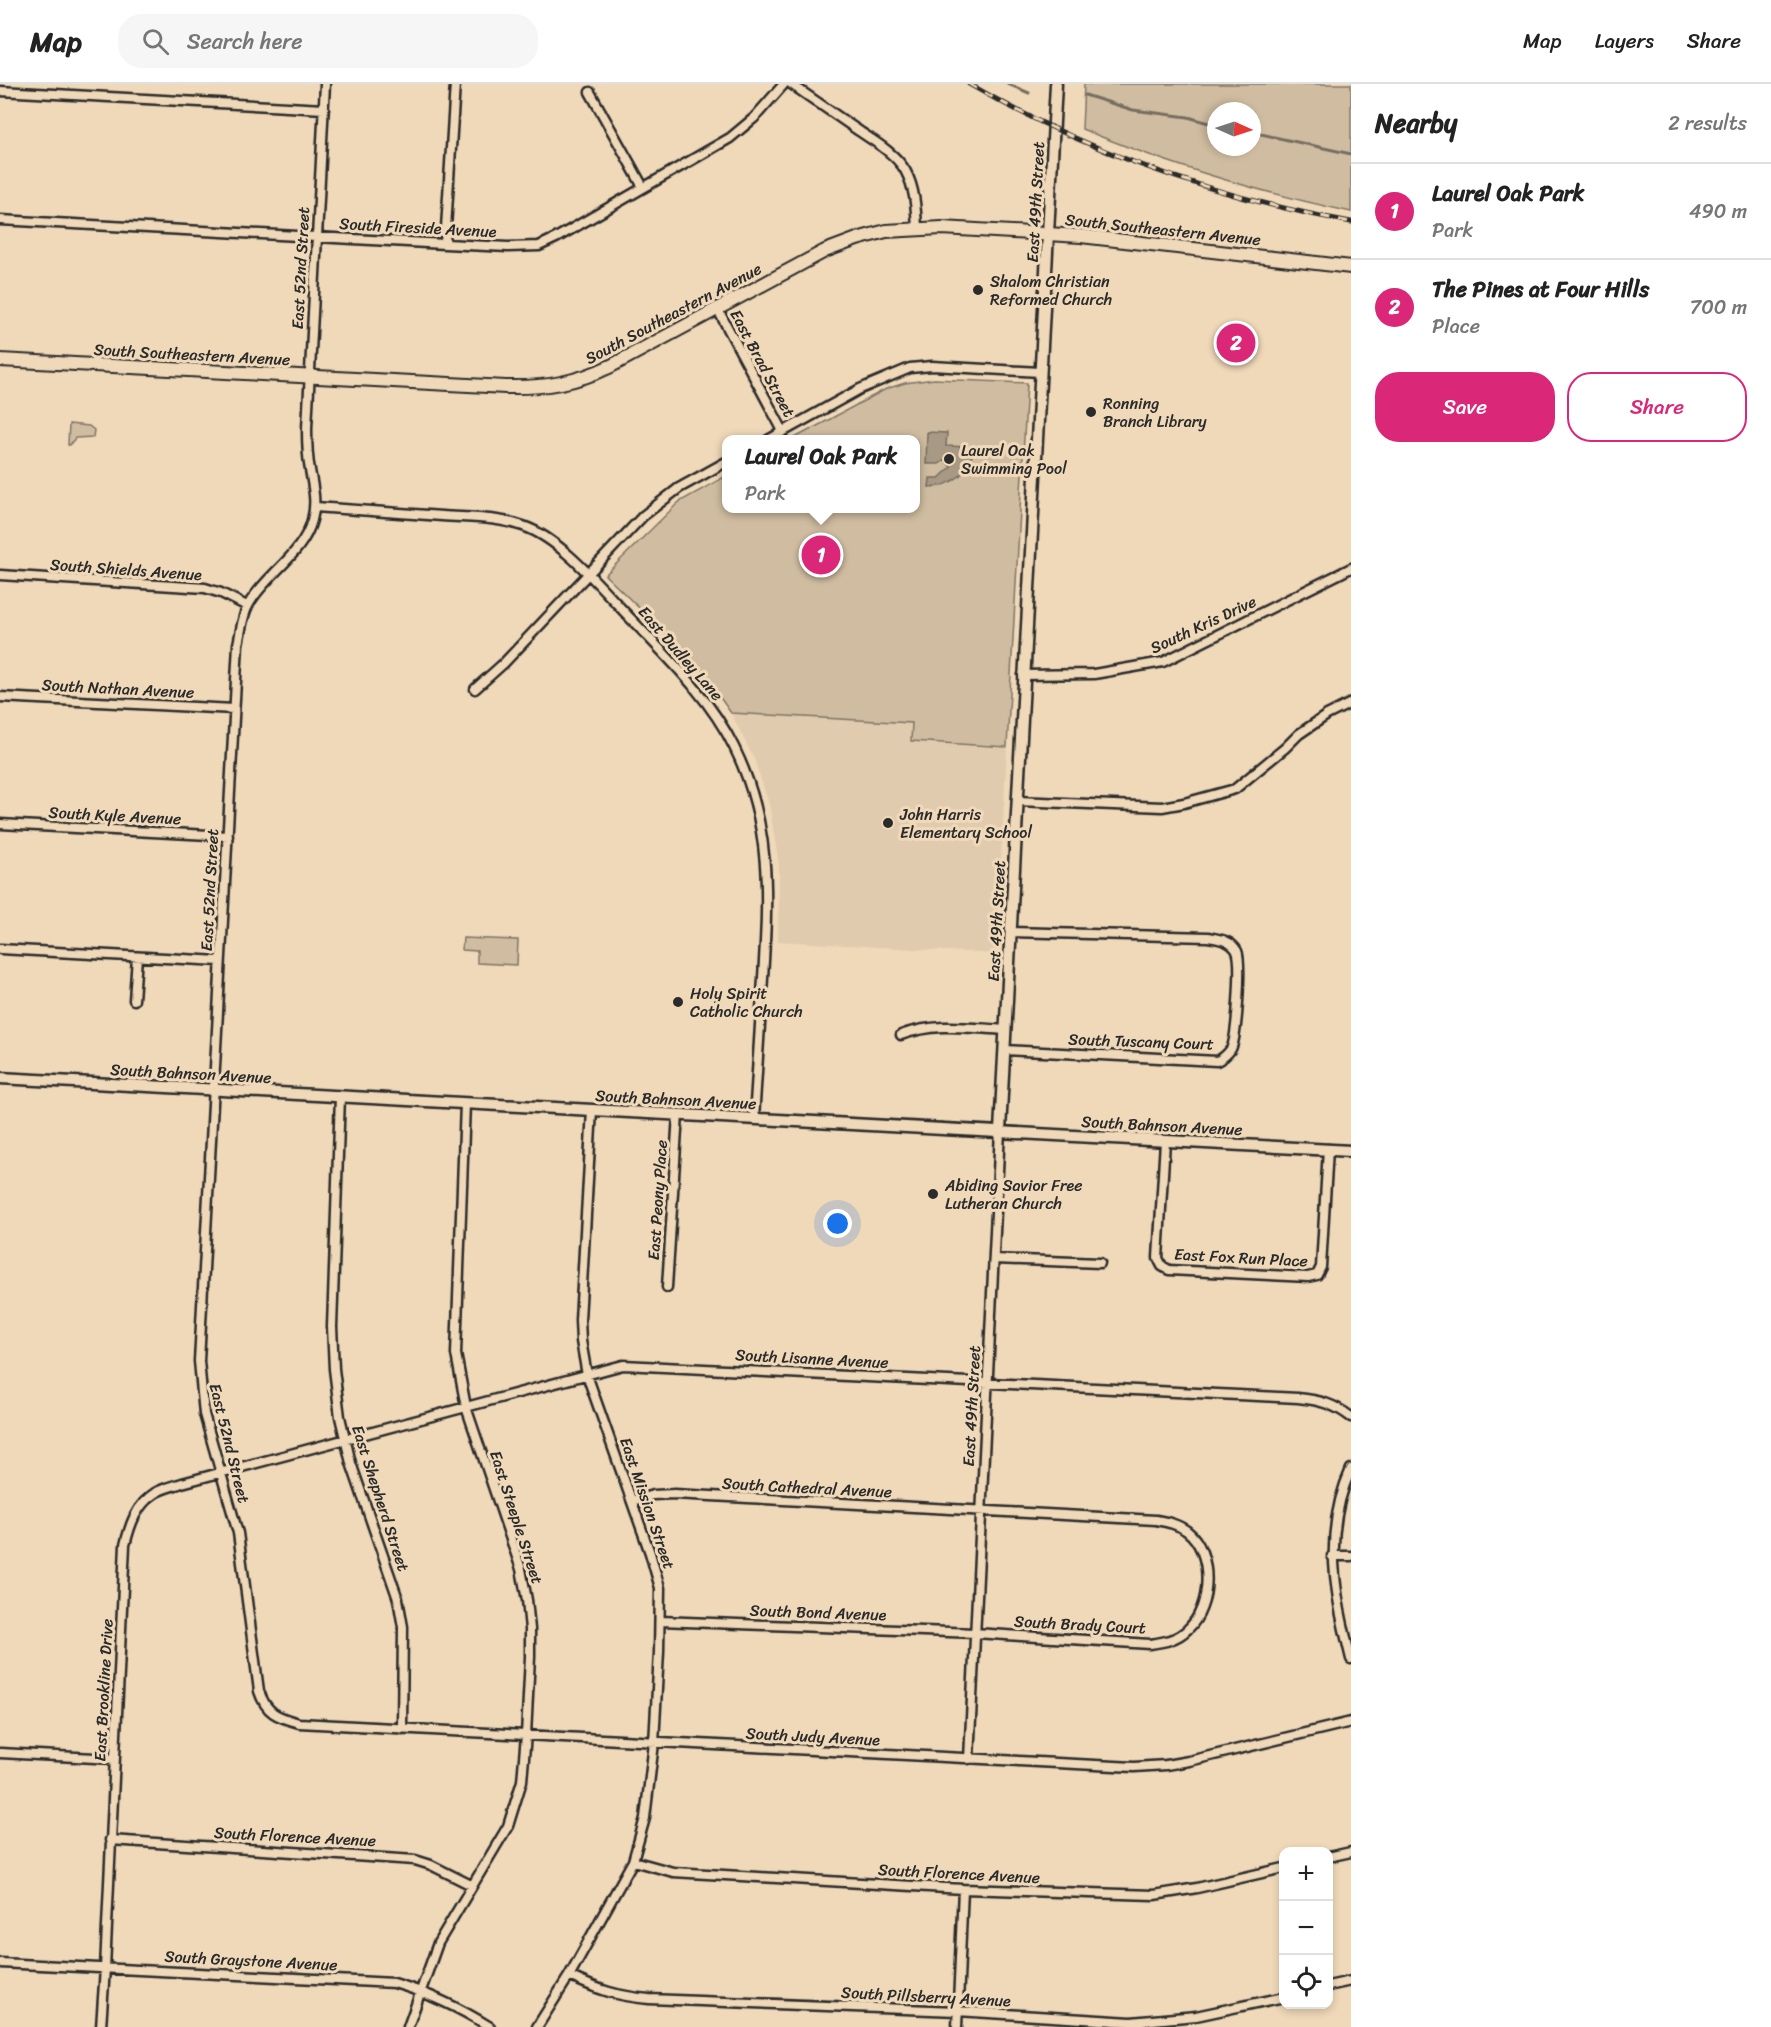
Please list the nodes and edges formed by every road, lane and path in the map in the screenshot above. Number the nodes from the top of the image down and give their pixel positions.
1 (325, 84) edge
2 (455, 84) edge
3 (784, 84) edge
4 (791, 84) edge
5 (1056, 84) edge
6 (0, 91) edge
7 (590, 92) dead end
8 (324, 109) junction
9 (643, 187) junction
10 (0, 220) edge
11 (916, 228) junction
12 (1048, 233) junction
13 (317, 237) junction
14 (445, 244) junction
15 (1351, 267) edge
16 (717, 308) junction
17 (0, 360) edge
18 (1041, 372) junction
19 (309, 376) junction
20 (783, 431) junction
21 (776, 435) edge
22 (722, 464) edge
23 (315, 507) junction
24 (1351, 568) edge
25 (588, 574) junction
26 (0, 575) edge
27 (247, 606) junction
28 (1023, 675) junction
29 (475, 689) dead end
30 (0, 698) edge
31 (1351, 703) edge
32 (234, 709) junction
33 (1017, 801) junction
34 (0, 824) edge
35 (228, 836) junction
36 (1010, 932) junction
37 (0, 949) edge
38 (137, 957) junction
39 (220, 961) junction
40 (134, 1000) dead end
41 (1005, 1030) junction
42 (901, 1035) dead end
43 (1004, 1050) junction
44 (0, 1077) edge
45 (214, 1089) junction
46 (340, 1096) junction
47 (465, 1103) junction
48 (592, 1110) junction
49 (678, 1114) junction
50 (754, 1119) junction
51 (1000, 1131) junction
52 (1165, 1141) junction
53 (1328, 1149) junction
54 (1351, 1150) edge
55 (994, 1259) junction
56 (1100, 1263) dead end
57 (667, 1287) dead end
58 (588, 1375) junction
59 (987, 1382) junction
60 (466, 1407) junction
61 (1351, 1417) edge
62 (345, 1440) junction
63 (279, 1457) joint
64 (1351, 1469) edge
65 (221, 1473) junction
66 (632, 1501) junction
67 (982, 1512) junction
68 (1332, 1556) junction
69 (1351, 1556) edge
70 (660, 1621) junction
71 (975, 1633) junction
72 (1351, 1659) edge
73 (271, 1713) joint
74 (1351, 1722) edge
75 (402, 1729) junction
76 (526, 1735) junction
77 (654, 1743) junction
78 (0, 1753) edge
79 (114, 1758) junction
80 (969, 1759) junction
81 (110, 1840) junction
82 (1351, 1852) edge
83 (1333, 1856) edge
84 (633, 1861) junction
85 (1279, 1869) edge
86 (471, 1885) junction
87 (963, 1889) junction
88 (0, 1963) edge
89 (105, 1968) junction
90 (569, 1976) junction
91 (1351, 1981) edge
92 (1333, 1985) edge
93 (420, 1991) junction
94 (1279, 1998) edge
95 (957, 2012) junction
96 (101, 2027) edge
97 (408, 2027) edge
98 (490, 2027) edge
99 (537, 2027) edge
100 (957, 2027) edge

1 - 8 street, East 52nd Street
2 - 14 street
3 - 9 street, South Fireside Avenue
4 - 11 street
5 - 12 street, East 49th Street
6 - 8 street
7 - 9 street
8 - 13 street, East 52nd Street
9 - 14 street, South Fireside Avenue
10 - 13 street, South Fireside Avenue
11 - 12 main road, South Southeastern Avenue
11 - 16 main road, South Southeastern Avenue
12 - 15 main road, South Southeastern Avenue
12 - 18 street, East 49th Street
13 - 14 street, South Fireside Avenue
13 - 19 street, East 52nd Street
16 - 19 main road, South Southeastern Avenue
16 - 20 street, East Brad Street
17 - 19 main road, South Southeastern Avenue
18 - 20 street
18 - 28 street, East 49th Street
19 - 23 street, East 52nd Street
20 - 21 street
22 - 25 street
23 - 25 street, East Dudley Lane
23 - 27 street, East 52nd Street
24 - 28 street, South Kris Drive
25 - 29 street
25 - 50 street, East Dudley Lane
26 - 27 street, South Shields Avenue
27 - 32 street, East 52nd Street
28 - 33 street, East 49th Street
30 - 32 street, South Nathan Avenue
31 - 33 street
32 - 35 street, East 52nd Street
33 - 36 street, East 49th Street
34 - 35 street, South Kyle Avenue
35 - 39 street, East 52nd Street
36 - 41 street, East 49th Street
36 - 43 street, South Tuscany Court
37 - 38 street
38 - 39 street
38 - 40 street
39 - 45 street, East 52nd Street
41 - 42 street
41 - 43 street, East 49th Street
43 - 51 street, East 49th Street
44 - 45 street, South Bahnson Avenue
45 - 46 street, South Bahnson Avenue
45 - 65 street, East 52nd Street
46 - 47 street, South Bahnson Avenue
46 - 62 street, East Shepherd Street
47 - 48 street, South Bahnson Avenue
47 - 60 street, East Steeple Street
48 - 49 street, South Bahnson Avenue
48 - 58 street, East Mission Street
49 - 50 street, South Bahnson Avenue
49 - 57 street, East Peony Place
50 - 51 street, South Bahnson Avenue
51 - 52 street, South Bahnson Avenue
51 - 55 street, East 49th Street
52 - 53 street, South Bahnson Avenue
52 - 53 street, East Fox Run Place
53 - 54 street, South Bahnson Avenue
55 - 56 street
55 - 59 street, East 49th Street
58 - 59 street, South Lisanne Avenue
58 - 60 street, South Lisanne Avenue
58 - 66 street, East Mission Street
59 - 61 street, South Lisanne Avenue
59 - 67 street, East 49th Street
60 - 62 street, South Lisanne Avenue
60 - 76 street, East Steeple Street
62 - 63 street, South Lisanne Avenue
62 - 75 street, East Shepherd Street
63 - 65 street, East Brookline Drive
64 - 68 street
65 - 73 street, East 52nd Street
65 - 79 street, East Brookline Drive
66 - 67 street, South Cathedral Avenue
66 - 70 street, East Mission Street
67 - 71 street, East 49th Street
67 - 71 street, South Brady Court
68 - 69 street
68 - 72 street
70 - 71 street, South Bond Avenue
70 - 77 street, East Mission Street
71 - 80 street, East 49th Street
73 - 75 street, South Judy Avenue
74 - 80 street, South Judy Avenue
75 - 76 street, South Judy Avenue
76 - 77 street, South Judy Avenue
76 - 86 street, East Steeple Street
77 - 80 street, South Judy Avenue
77 - 84 street, East Mission Street
78 - 79 street
79 - 81 street, East Brookline Drive
81 - 86 street, South Florence Avenue
81 - 89 street, East Brookline Drive
82 - 83 street
84 - 87 street, South Florence Avenue
84 - 90 street, East Mission Street
85 - 87 street, South Florence Avenue
86 - 93 street, East Steeple Street
87 - 95 street
88 - 89 street, South Graystone Avenue
89 - 93 street, South Graystone Avenue
89 - 96 street, East Brookline Drive
90 - 95 street, South Pillsberry Avenue
90 - 99 street, East Mission Street
91 - 92 street
93 - 97 street, East Steeple Street
93 - 98 street, South Graystone Avenue
94 - 95 street, South Pillsberry Avenue
95 - 100 street

